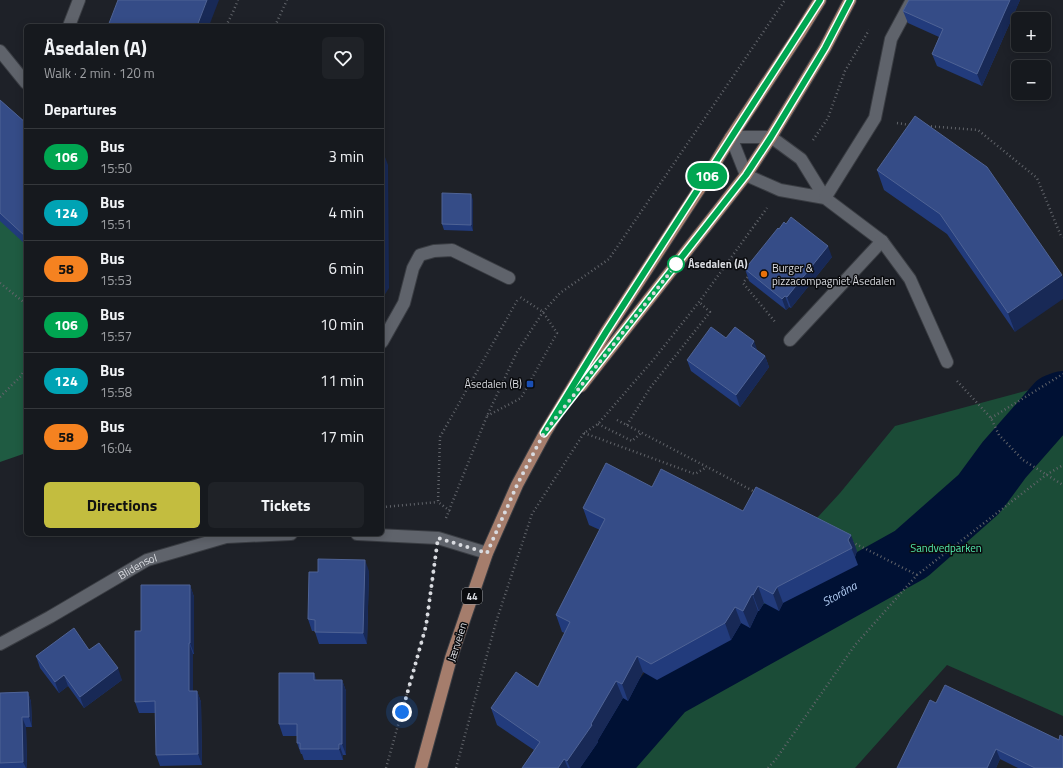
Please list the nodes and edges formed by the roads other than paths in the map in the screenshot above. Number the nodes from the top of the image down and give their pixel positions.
1 (80, 0) edge
2 (820, 0) edge
3 (850, 0) edge
4 (912, 0) edge
5 (70, 24) edge
6 (0, 51) edge
7 (24, 81) edge
8 (731, 137) junction
9 (771, 137) junction
10 (746, 175) junction
11 (825, 198) junction
12 (882, 241) junction
13 (509, 278) dead end
14 (384, 338) edge
15 (790, 340) road end
16 (947, 362) road end
17 (544, 433) junction
18 (384, 535) edge
19 (248, 536) edge
20 (487, 553) junction
21 (0, 644) edge
22 (421, 768) edge

1 - 5 street
2 - 8 main road, Jærveien / 44
3 - 9 main road, Jærveien / 44
4 - 11 street
6 - 7 street
8 - 9 street
8 - 10 street
8 - 17 main road, Jærveien / 44
9 - 10 main road, Jærveien / 44
9 - 11 street
10 - 11 street
10 - 17 main road, Jærveien / 44
11 - 12 street
12 - 15 street
12 - 16 street
13 - 14 street
17 - 20 main road, Jærveien / 44
18 - 20 street
19 - 21 street, Blidensol
20 - 22 main road, Jærveien / 44

